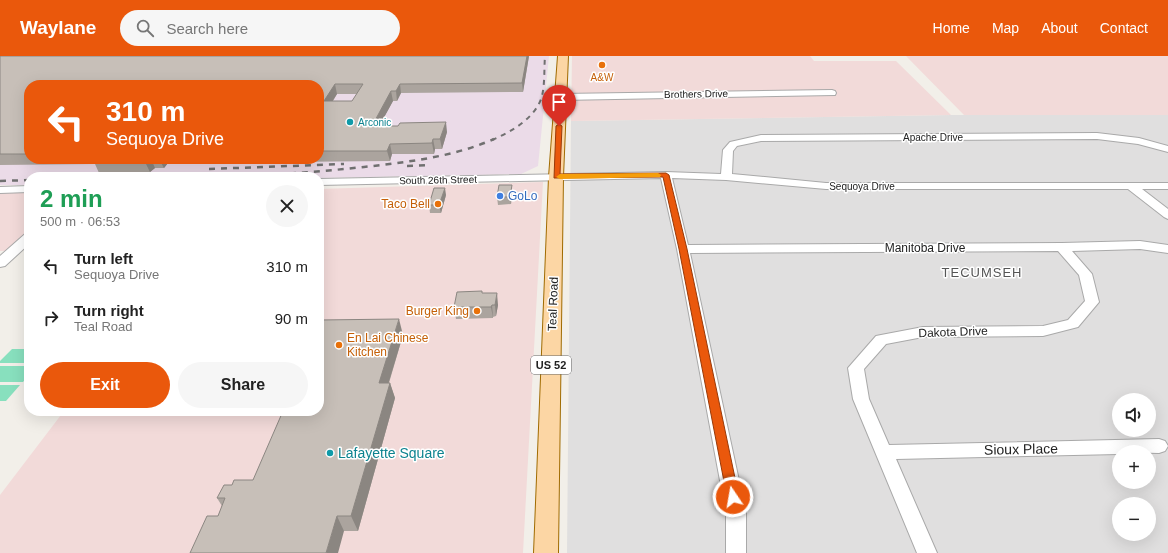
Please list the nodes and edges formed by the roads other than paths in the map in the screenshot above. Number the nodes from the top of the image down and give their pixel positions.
1 (563, 56) edge
2 (832, 93) dead end
3 (561, 97) junction
4 (1168, 149) edge
5 (666, 175) junction
6 (556, 177) junction
7 (726, 177) junction
8 (324, 182) edge
9 (1132, 186) junction
10 (1168, 186) edge
11 (24, 189) edge
12 (0, 190) edge
13 (1168, 215) edge
14 (24, 242) edge
15 (1062, 247) junction
16 (683, 249) junction
17 (1168, 249) edge
18 (0, 251) edge
19 (14, 251) junction
20 (0, 263) edge
21 (1159, 446) dead end
22 (884, 452) junction
23 (546, 553) edge
24 (736, 553) edge
25 (927, 553) edge

1 - 3 main road, Teal Road / US 52
2 - 3 street, Brothers Drive
3 - 6 main road, Teal Road / US 52
4 - 7 street, Apache Drive
5 - 6 street, Sequoya Drive
5 - 7 street, Sequoya Drive
5 - 16 street
6 - 8 street, South 26th Street
6 - 23 main road, Teal Road / US 52
7 - 9 street, Sequoya Drive
9 - 10 street, Sequoya Drive
9 - 13 street
11 - 12 street
14 - 19 street
15 - 16 street, Manitoba Drive
15 - 17 street, Manitoba Drive
15 - 22 street, Dakota Drive
16 - 24 street
18 - 19 street
19 - 20 street
21 - 22 street, Sioux Place
22 - 25 street, Dakota Drive

